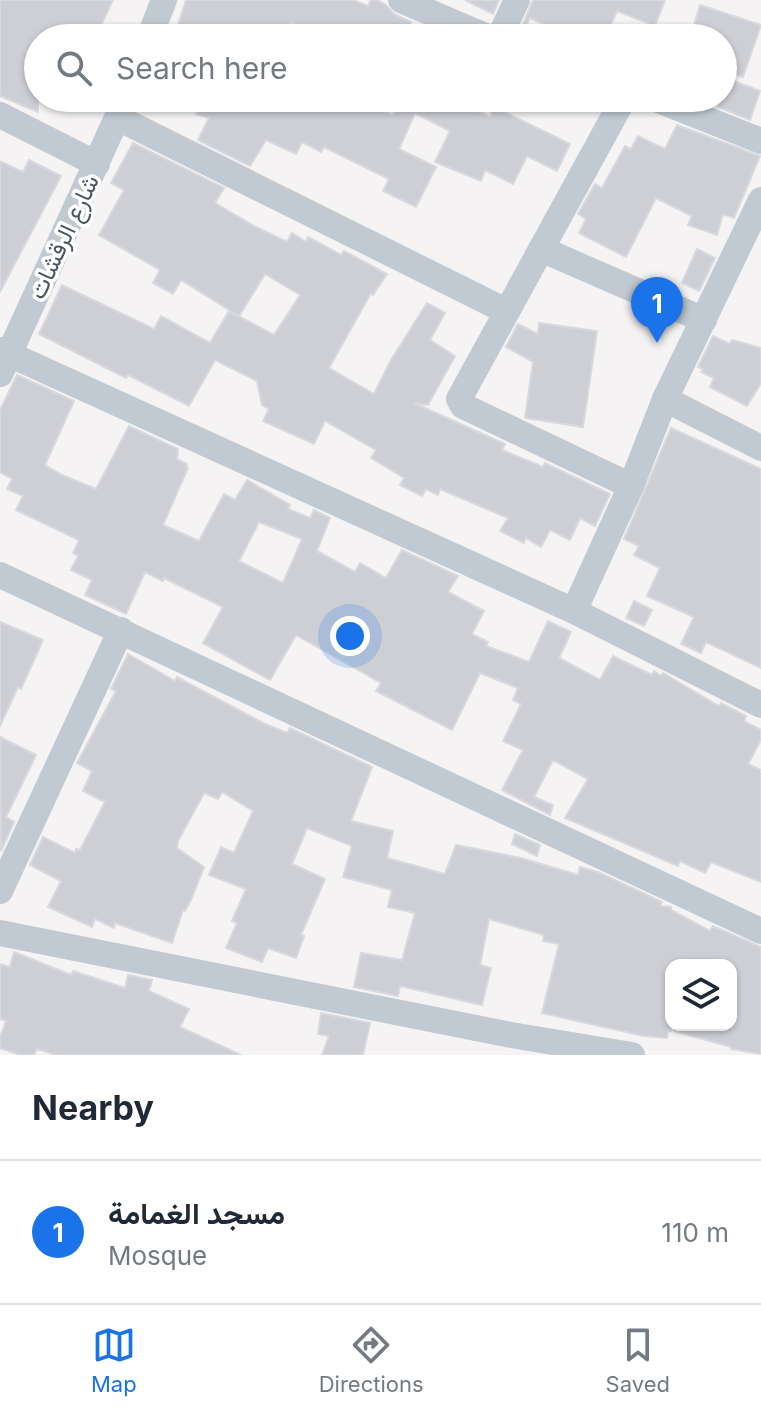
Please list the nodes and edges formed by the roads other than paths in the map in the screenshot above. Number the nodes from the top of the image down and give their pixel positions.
1 (164, 0) edge
2 (401, 0) edge
3 (517, 0) edge
4 (155, 24) edge
5 (457, 24) edge
6 (506, 24) edge
7 (120, 112) edge
8 (130, 112) edge
9 (616, 112) edge
10 (688, 112) edge
11 (0, 115) edge
12 (761, 141) edge
13 (97, 164) junction
14 (761, 200) edge
15 (541, 249) junction
16 (506, 311) junction
17 (704, 320) junction
18 (3, 359) edge
19 (665, 399) junction
20 (761, 448) edge
21 (631, 486) junction
22 (0, 575) edge
23 (574, 611) junction
24 (121, 630) junction
25 (761, 705) edge
26 (0, 891) edge
27 (761, 931) edge
28 (0, 933) edge
29 (507, 1045) edge
30 (632, 1055) edge

1 - 4 street
2 - 5 street
3 - 6 street
7 - 13 street, شارع الرقشات
8 - 16 street
9 - 15 street
10 - 12 street
11 - 13 street
13 - 18 street, شارع الرقشات
14 - 17 street
15 - 16 street
15 - 17 street
16 - 21 street
17 - 19 street
18 - 23 street
19 - 20 street
19 - 21 street
21 - 23 street
22 - 24 street
23 - 25 street
24 - 26 street
24 - 27 street
28 - 29 street
29 - 30 street

